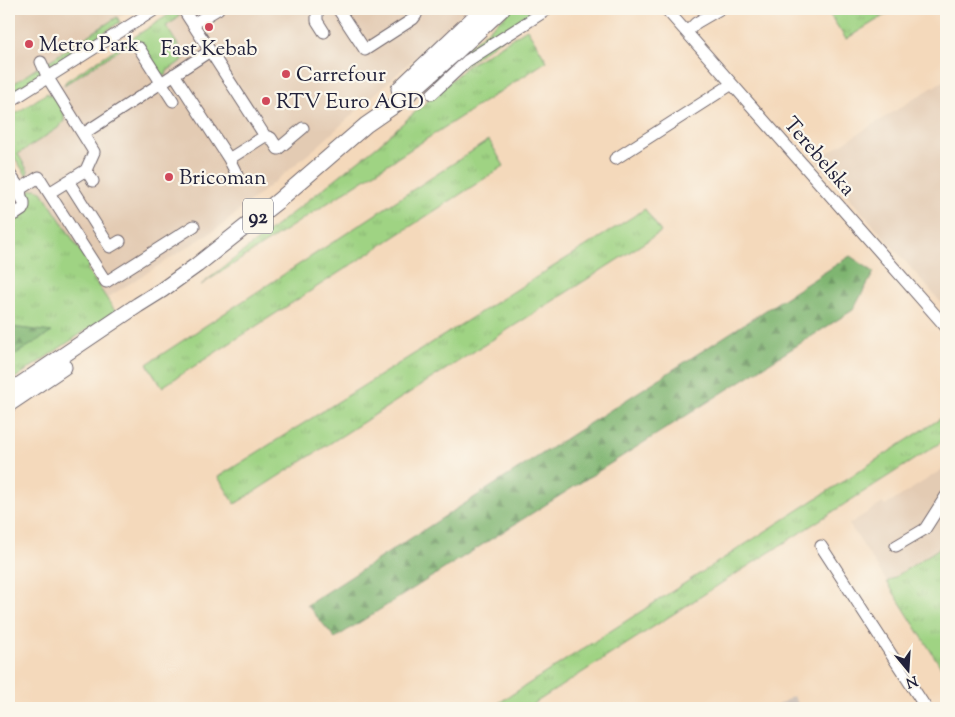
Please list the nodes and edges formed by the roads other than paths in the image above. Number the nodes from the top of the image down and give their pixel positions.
1 (156, 9) edge
2 (183, 9) edge
3 (218, 9) edge
4 (317, 9) edge
5 (338, 9) edge
6 (418, 9) edge
7 (482, 9) edge
8 (502, 9) edge
9 (548, 9) edge
10 (666, 9) edge
11 (720, 9) edge
12 (193, 24) junction
13 (324, 32) dead end
14 (687, 32) junction
15 (139, 48) dead end
16 (210, 51) junction
17 (41, 62) dead end
18 (174, 74) junction
19 (48, 78) junction
20 (162, 82) junction
21 (732, 84) junction
22 (432, 94) dead end
23 (173, 101) dead end
24 (9, 102) edge
25 (366, 125) junction
26 (303, 128) dead end
27 (83, 134) junction
28 (265, 136) junction
29 (229, 159) junction
30 (615, 159) dead end
31 (86, 170) junction
32 (9, 172) edge
33 (237, 175) dead end
34 (93, 180) dead end
35 (68, 181) junction
36 (20, 189) junction
37 (49, 194) junction
38 (9, 203) edge
39 (194, 226) dead end
40 (120, 241) dead end
41 (162, 290) junction
42 (946, 327) edge
43 (9, 392) edge
44 (9, 404) edge
45 (946, 496) edge
46 (821, 546) dead end
47 (896, 546) dead end
48 (926, 708) edge

1 - 19 street
2 - 12 street
3 - 12 street
4 - 13 street
5 - 6 street
7 - 25 main road, 92
8 - 25 main road, 92
9 - 22 street
10 - 14 street, Terebelska
11 - 14 street
12 - 16 street
14 - 21 street, Terebelska
15 - 20 street
16 - 18 street
16 - 28 street
17 - 19 street
18 - 20 street
18 - 29 street
19 - 24 street
19 - 27 street
20 - 23 street
20 - 27 street
21 - 30 street
21 - 42 street, Terebelska
25 - 41 main road, 92
26 - 28 street
27 - 31 street
28 - 29 street
29 - 33 street
31 - 34 street
31 - 35 street
32 - 36 street
35 - 37 street
35 - 40 street
36 - 37 street
36 - 38 street
37 - 39 street
41 - 43 main road, 92
41 - 44 main road, 92
45 - 47 street
46 - 48 street

